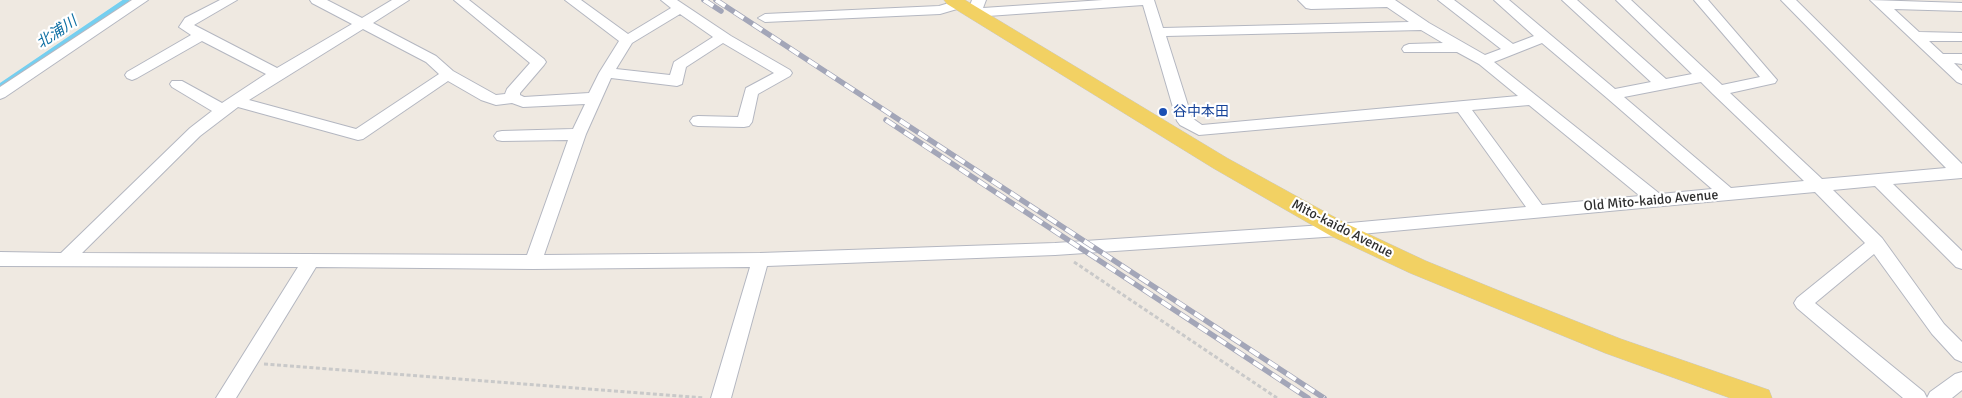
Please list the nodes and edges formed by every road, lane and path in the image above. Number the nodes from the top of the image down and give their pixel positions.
1 (141, 0) edge
2 (319, 0) edge
3 (402, 0) edge
4 (461, 0) edge
5 (572, 0) edge
6 (668, 0) edge
7 (1304, 0) edge
8 (1445, 0) edge
9 (1502, 0) edge
10 (1569, 0) edge
11 (1623, 0) edge
12 (1701, 0) edge
13 (1788, 0) edge
14 (224, 1) edge
15 (1389, 2) edge
16 (1879, 2) edge
17 (966, 4) edge
18 (681, 8) junction
19 (1962, 8) edge
20 (765, 18) dead end
21 (361, 24) junction
22 (1424, 26) junction
23 (1158, 32) junction
24 (202, 35) junction
25 (1544, 36) junction
26 (1916, 36) junction
27 (722, 37) junction
28 (1962, 37) edge
29 (627, 40) junction
30 (1459, 46) junction
31 (1409, 49) dead end
32 (1512, 50) junction
33 (1940, 58) junction
34 (1962, 59) edge
35 (1484, 61) junction
36 (606, 73) junction
37 (277, 74) junction
38 (448, 74) junction
39 (132, 75) dead end
40 (1703, 77) junction
41 (1962, 79) edge
42 (177, 84) dead end
43 (1663, 84) junction
44 (1718, 91) junction
45 (0, 94) edge
46 (1612, 95) junction
47 (513, 98) junction
48 (595, 98) junction
49 (1532, 100) junction
50 (236, 101) junction
51 (1462, 107) junction
52 (222, 110) junction
53 (698, 121) dead end
54 (1185, 132) junction
55 (578, 134) junction
56 (502, 136) dead end
57 (1961, 172) edge
58 (1878, 180) junction
59 (1818, 185) junction
60 (1729, 195) junction
61 (1657, 201) junction
62 (1537, 210) junction
63 (1339, 230) junction
64 (1876, 243) junction
65 (1055, 249) junction
66 (0, 259) edge
67 (65, 259) junction
68 (760, 260) junction
69 (310, 262) junction
70 (533, 262) junction
71 (1962, 262) edge
72 (1962, 354) edge
73 (246, 362) junction
74 (1962, 380) edge
75 (226, 398) edge
76 (708, 398) edge
77 (721, 398) edge
78 (1277, 398) edge
79 (1760, 398) edge
80 (1917, 398) edge
81 (1938, 398) edge

1 - 45 street
2 - 21 street
3 - 21 street
4 - 47 street
5 - 29 street
6 - 18 street
7 - 15 street
8 - 32 street
9 - 25 street
10 - 43 street
11 - 40 street
12 - 44 street
13 - 57 street
14 - 24 street
15 - 22 street
16 - 19 street
16 - 26 street
17 - 20 street
17 - 23 street
17 - 54 main road, Mito-kaido Avenue
18 - 27 street
18 - 29 street
21 - 37 street
21 - 38 street
22 - 23 street
22 - 30 street
23 - 54 street
24 - 37 street
24 - 39 street
25 - 32 street
25 - 46 street
26 - 28 street
26 - 33 street
27 - 36 street
27 - 53 street
29 - 36 street
30 - 31 street
30 - 35 street
32 - 35 street
33 - 34 street
33 - 41 street
35 - 49 street
36 - 48 street
37 - 50 street
38 - 47 street
38 - 50 street
40 - 43 street
40 - 44 street
42 - 52 street
43 - 46 street
44 - 59 street
46 - 60 street
47 - 48 street
48 - 55 street
49 - 51 street
49 - 61 street
50 - 52 street
51 - 54 street
51 - 62 street
52 - 67 street
54 - 63 main road, Mito-kaido Avenue
55 - 56 street
55 - 70 street
57 - 58 street, Old Mito-kaido Avenue
58 - 59 street, Old Mito-kaido Avenue
58 - 71 street
59 - 60 street, Old Mito-kaido Avenue
59 - 64 street
60 - 61 street, Old Mito-kaido Avenue
61 - 62 street, Old Mito-kaido Avenue
62 - 63 street, Old Mito-kaido Avenue
63 - 65 street, Old Mito-kaido Avenue
63 - 79 main road, Mito-kaido Avenue
64 - 72 street
64 - 80 street
65 - 68 street, Old Mito-kaido Avenue
65 - 78 path
66 - 67 street, Old Mito-kaido Avenue
67 - 69 street, Old Mito-kaido Avenue
68 - 70 street, Old Mito-kaido Avenue
68 - 77 street
69 - 70 street, Old Mito-kaido Avenue
69 - 73 street
73 - 75 street
73 - 76 path
74 - 81 street

